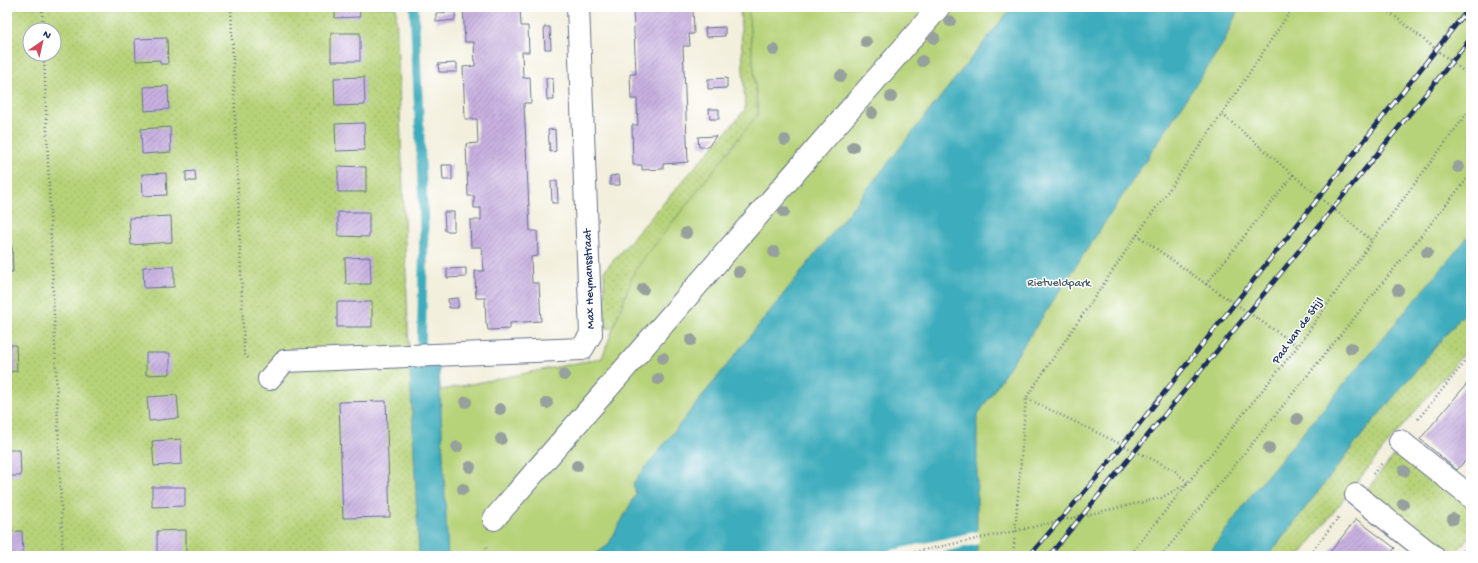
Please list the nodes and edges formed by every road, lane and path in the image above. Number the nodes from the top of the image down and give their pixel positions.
1 (42, 7) edge
2 (231, 7) edge
3 (578, 7) edge
4 (939, 7) edge
5 (1293, 7) edge
6 (1383, 7) edge
7 (43, 22) edge
8 (44, 62) edge
9 (1471, 77) edge
10 (1471, 108) edge
11 (1222, 114) junction
12 (1471, 174) edge
13 (1293, 175) junction
14 (1137, 235) junction
15 (1372, 241) junction
16 (1206, 284) junction
17 (1298, 346) junction
18 (269, 379) joint
19 (1026, 398) junction
20 (1400, 441) dead end
21 (1188, 483) junction
22 (1356, 495) dead end
23 (1471, 497) edge
24 (494, 519) dead end
25 (1015, 531) junction
26 (1471, 541) edge
27 (63, 556) edge
28 (895, 556) edge
29 (1013, 556) edge
30 (1129, 556) edge
31 (1161, 556) edge
32 (1433, 556) edge
33 (1459, 556) edge

1 - 7 path
2 - 18 path
3 - 18 street, Max Heymansstraat
4 - 24 street
5 - 11 path
6 - 9 path
8 - 27 path
10 - 15 path, Pad van de Stijl
11 - 13 path
11 - 14 path
12 - 31 path
13 - 15 path
13 - 16 path
14 - 16 path
14 - 19 path
15 - 17 path, Pad van de Stijl
16 - 17 path
17 - 21 path, Pad van de Stijl
19 - 21 path
19 - 25 path
20 - 23 street
21 - 25 path
21 - 30 path, Pad van de Stijl
22 - 32 street
25 - 28 path
25 - 29 path
26 - 33 path

